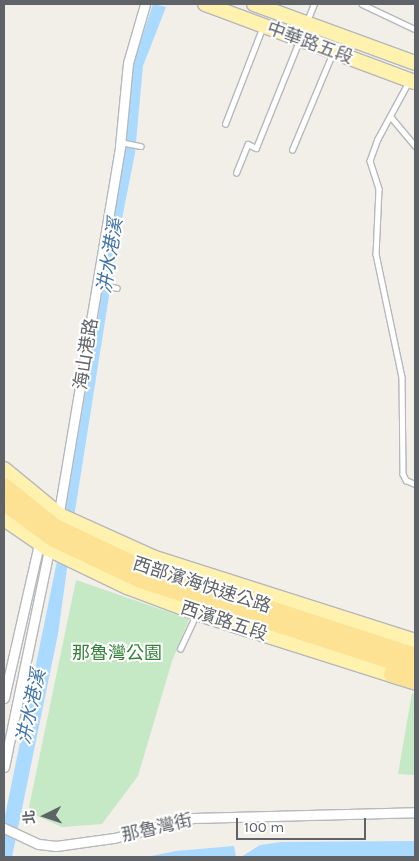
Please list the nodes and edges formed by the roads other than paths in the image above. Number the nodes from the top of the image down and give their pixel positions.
1 (145, 4) edge
2 (205, 4) edge
3 (254, 4) edge
4 (314, 4) edge
5 (362, 4) edge
6 (306, 23) junction
7 (263, 25) junction
8 (415, 29) edge
9 (299, 39) junction
10 (333, 51) junction
11 (415, 63) edge
12 (414, 79) edge
13 (391, 117) junction
14 (225, 124) dead end
15 (120, 142) junction
16 (141, 146) dead end
17 (415, 146) edge
18 (292, 150) dead end
19 (236, 173) dead end
20 (97, 284) junction
21 (117, 288) dead end
22 (4, 470) edge
23 (415, 484) edge
24 (4, 485) edge
25 (4, 503) edge
26 (4, 519) edge
27 (50, 534) junction
28 (196, 613) junction
29 (415, 641) edge
30 (180, 649) dead end
31 (415, 655) edge
32 (9, 669) junction
33 (415, 669) edge
34 (22, 673) junction
35 (390, 674) joint
36 (415, 683) edge
37 (4, 698) edge
38 (4, 767) edge
39 (415, 812) edge
40 (4, 828) edge

1 - 15 street, 海山港路
2 - 7 main road, 中華路五段
3 - 6 main road, 中華路五段
4 - 6 lane
5 - 8 lane
6 - 9 lane
6 - 11 main road, 中華路五段
7 - 9 main road, 中華路五段
7 - 14 lane
9 - 10 main road, 中華路五段
9 - 19 lane
10 - 12 main road, 中華路五段
10 - 18 lane
12 - 13 lane
13 - 17 lane
13 - 23 lane
15 - 16 lane
15 - 20 street, 海山港路
20 - 21 lane
20 - 27 street, 海山港路
22 - 27 main road
24 - 27 highway, 西部濱海快速公路
25 - 27 highway, 西部濱海快速公路
26 - 27 main road
27 - 28 main road, 西濱路五段
27 - 29 main road
27 - 31 highway, 西部濱海快速公路
27 - 32 street, 海山港路
27 - 33 highway, 西部濱海快速公路
27 - 34 street, 海山港路
28 - 30 lane
28 - 35 main road, 西濱路五段
32 - 34 street
32 - 37 street, 海山港路
34 - 38 street, 海山港路
35 - 36 highway
39 - 40 street, 那魯灣街

